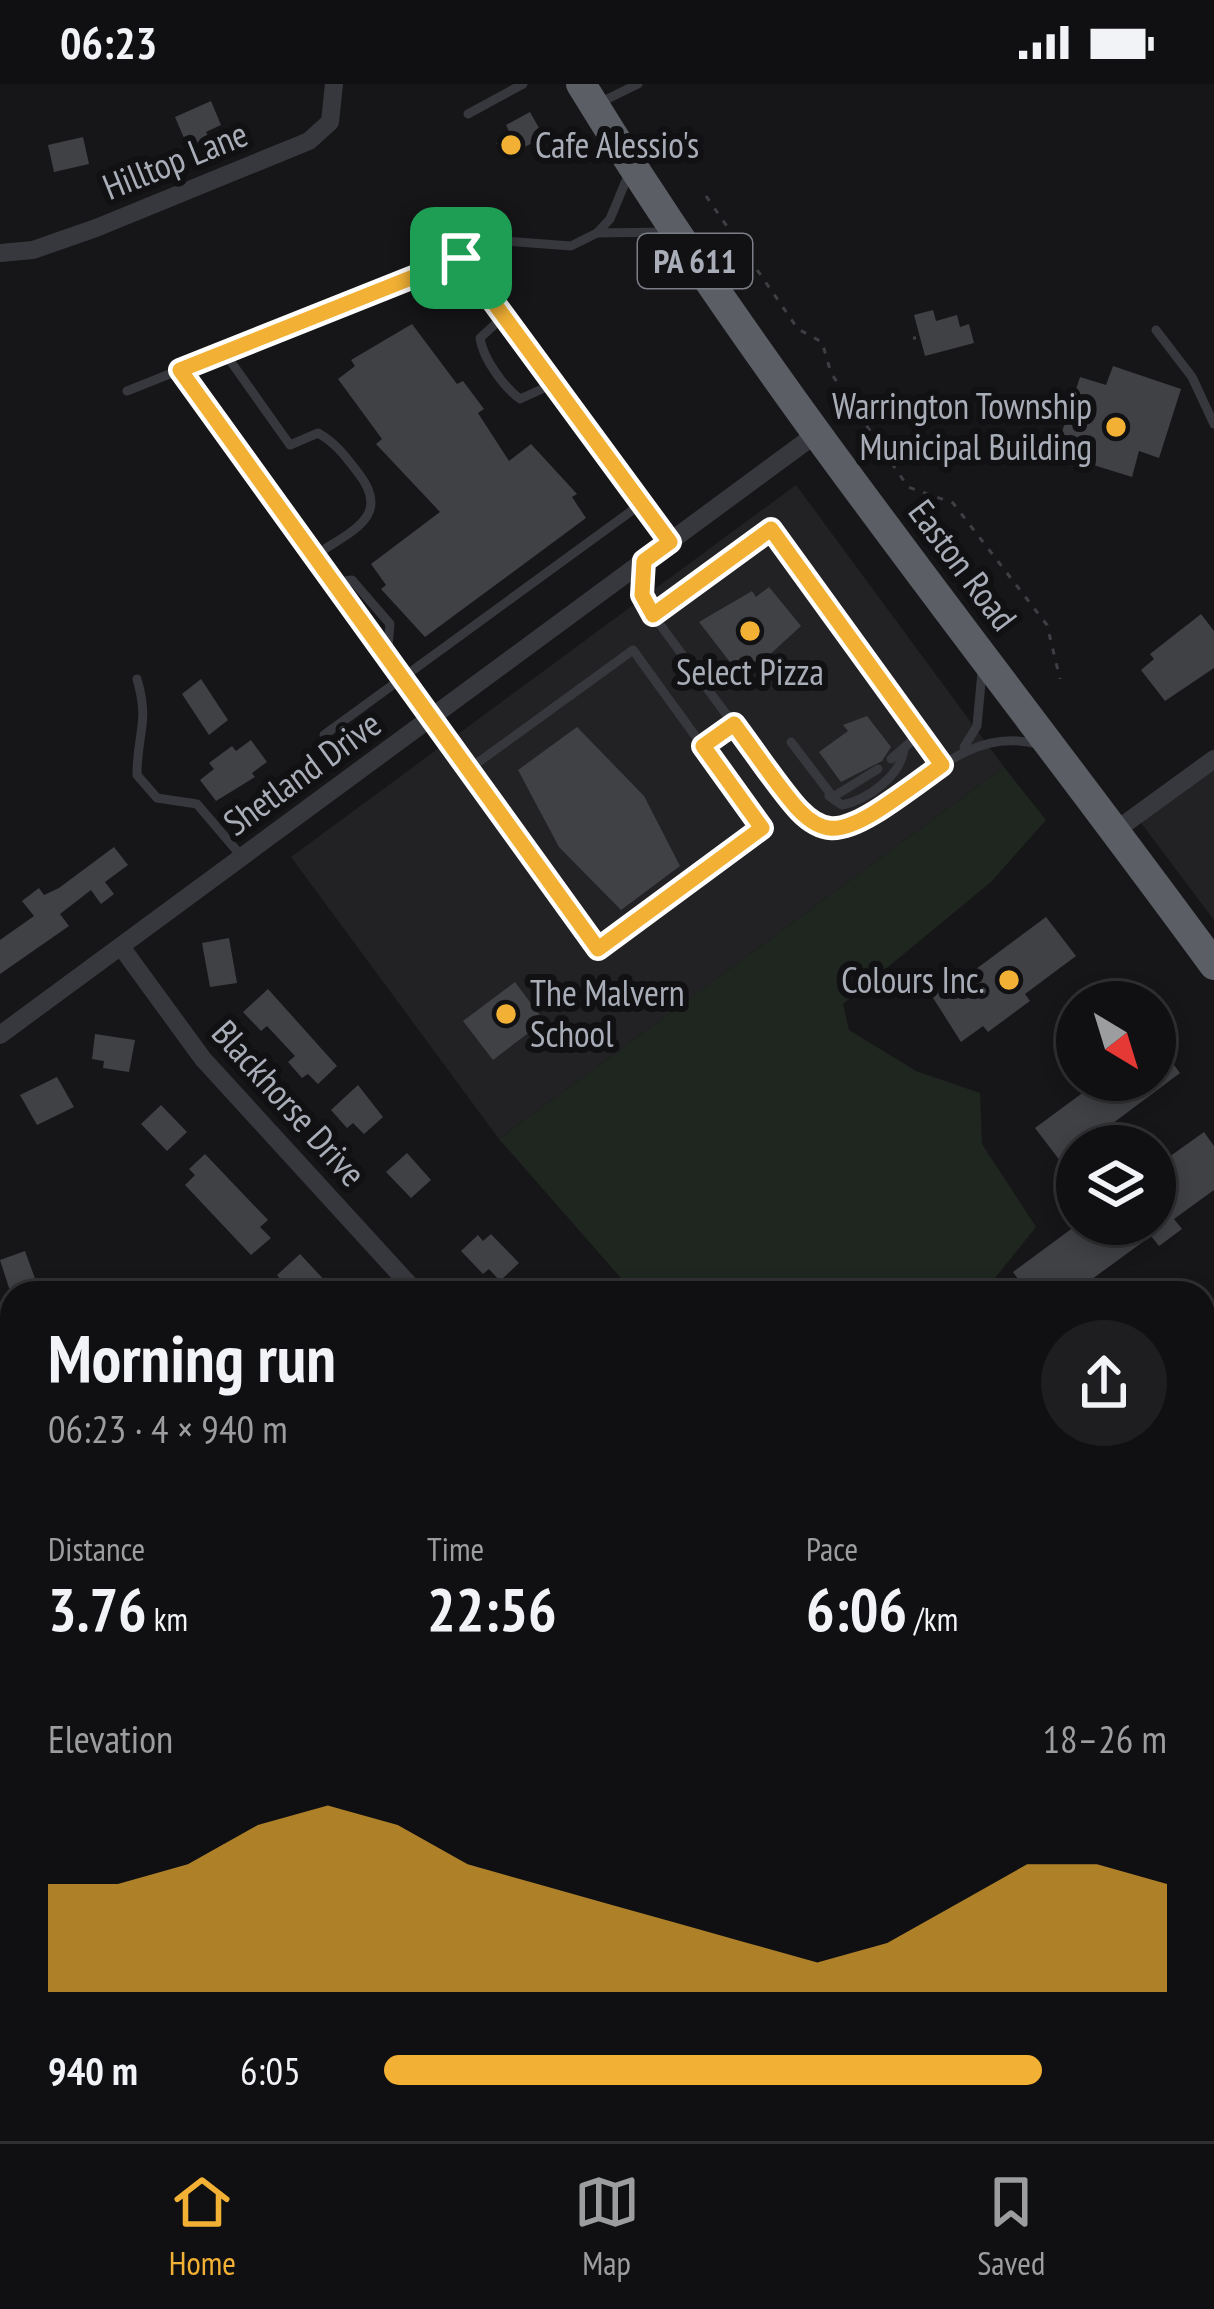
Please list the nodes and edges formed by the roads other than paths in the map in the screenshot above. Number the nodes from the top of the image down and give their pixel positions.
1 (334, 84) edge
2 (523, 84) edge
3 (638, 84) edge
4 (588, 95) edge
5 (468, 114) dead end
6 (632, 166) junction
7 (674, 232) junction
8 (598, 233) junction
9 (0, 253) edge
10 (461, 258) junction
11 (504, 316) junction
12 (1156, 330) dead end
13 (224, 352) junction
14 (180, 370) junction
15 (553, 384) junction
16 (127, 391) dead end
17 (1214, 424) edge
18 (816, 434) junction
19 (641, 504) junction
20 (670, 542) junction
21 (314, 557) junction
22 (644, 561) junction
23 (332, 583) junction
24 (653, 615) junction
25 (982, 655) junction
26 (387, 659) junction
27 (137, 679) dead end
28 (401, 679) junction
29 (431, 719) junction
30 (734, 724) junction
31 (920, 734) junction
32 (324, 735) dead end
33 (790, 742) dead end
34 (703, 746) junction
35 (1050, 748) junction
36 (904, 749) junction
37 (958, 753) junction
38 (1214, 758) edge
39 (891, 759) dead end
40 (942, 765) junction
41 (878, 769) dead end
42 (469, 770) junction
43 (830, 796) junction
44 (1115, 831) junction
45 (243, 858) junction
46 (122, 948) junction
47 (1214, 965) edge
48 (0, 1034) edge
49 (406, 1281) edge

1 - 9 street, Hilltop Lane
2 - 5 lane
3 - 4 lane
4 - 6 highway, Easton Road / PA 611
6 - 7 highway, Easton Road / PA 611
6 - 8 lane
7 - 8 lane
7 - 18 highway, Easton Road / PA 611
8 - 10 lane
10 - 11 lane
10 - 13 lane
11 - 15 lane
11 - 15 lane
12 - 17 lane
13 - 14 lane
13 - 21 lane
14 - 16 lane
14 - 21 lane
15 - 19 lane
18 - 20 street, Shetland Drive
18 - 25 highway, Easton Road / PA 611
19 - 20 lane
19 - 28 lane
20 - 22 street, Shetland Drive
21 - 23 lane
22 - 24 lane
22 - 29 street, Shetland Drive
23 - 26 lane
23 - 26 lane
24 - 30 lane
24 - 31 lane
25 - 35 highway, Easton Road / PA 611
25 - 37 lane
26 - 28 lane
27 - 45 lane
28 - 29 lane
28 - 32 lane
29 - 42 lane
29 - 45 street, Shetland Drive
30 - 34 lane
30 - 40 lane
31 - 36 lane
31 - 40 lane
33 - 43 lane
34 - 42 lane
34 - 42 lane
35 - 37 lane
35 - 44 highway, Easton Road / PA 611
36 - 39 lane
36 - 43 lane
37 - 40 lane
38 - 44 street
41 - 43 lane
44 - 47 highway, Easton Road / PA 611
45 - 46 street, Shetland Drive
46 - 48 street, Shetland Drive
46 - 49 street, Blackhorse Drive

